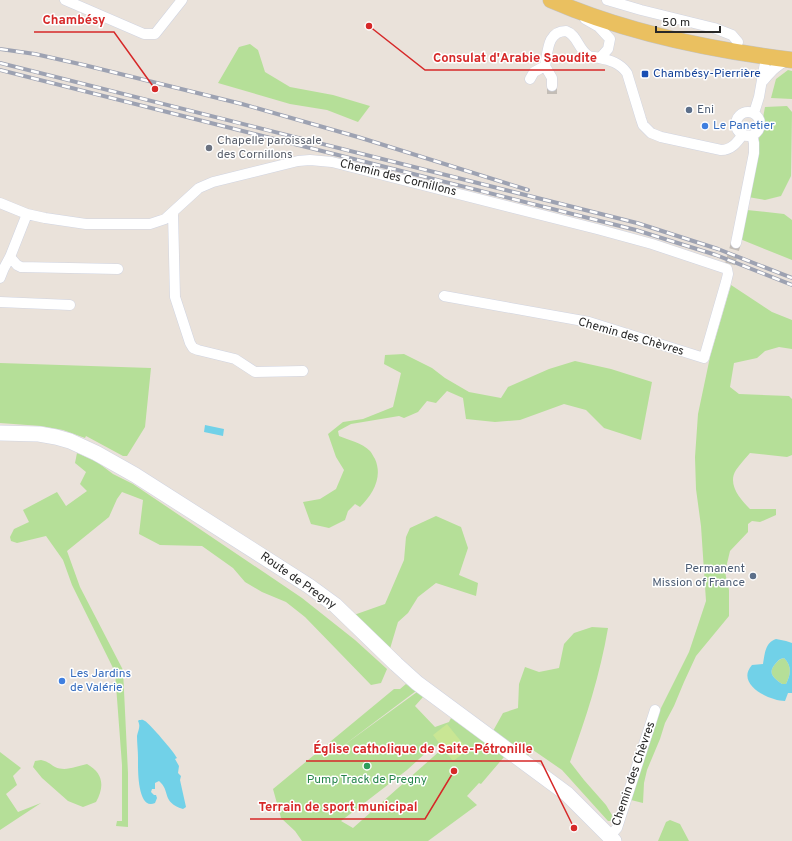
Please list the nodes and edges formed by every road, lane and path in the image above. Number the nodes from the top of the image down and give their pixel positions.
1 (65, 0) edge
2 (182, 0) edge
3 (578, 0) edge
4 (607, 0) edge
5 (553, 1) edge
6 (738, 42) junction
7 (767, 51) junction
8 (791, 56) edge
9 (600, 58) junction
10 (545, 66) junction
11 (530, 79) dead end
12 (762, 82) junction
13 (552, 86) tunnel mouth
14 (754, 114) junction
15 (747, 135) junction
16 (0, 203) edge
17 (173, 212) junction
18 (28, 214) junction
19 (736, 243) tunnel mouth
20 (10, 257) junction
21 (728, 267) joint
22 (118, 269) dead end
23 (0, 278) edge
24 (444, 296) dead end
25 (0, 302) edge
26 (70, 305) dead end
27 (303, 372) dead end
28 (0, 433) edge
29 (655, 710) dead end
30 (612, 838) edge

1 - 2 street
3 - 6 main road
4 - 6 street
5 - 7 main road
5 - 9 street
6 - 7 main road
7 - 8 main road
7 - 12 street
8 - 12 street
9 - 10 street
9 - 15 street
10 - 11 street
10 - 13 street
12 - 14 street
14 - 15 street
14 - 15 street
15 - 19 street
16 - 18 street, Chemin des Cornillons
17 - 18 street, Chemin des Cornillons
17 - 21 street, Chemin des Cornillons
17 - 27 street
18 - 20 street
20 - 22 street
20 - 23 street
21 - 24 street, Chemin des Chèvres
25 - 26 street
28 - 30 street, Route de Pregny
29 - 30 street, Chemin des Chèvres

